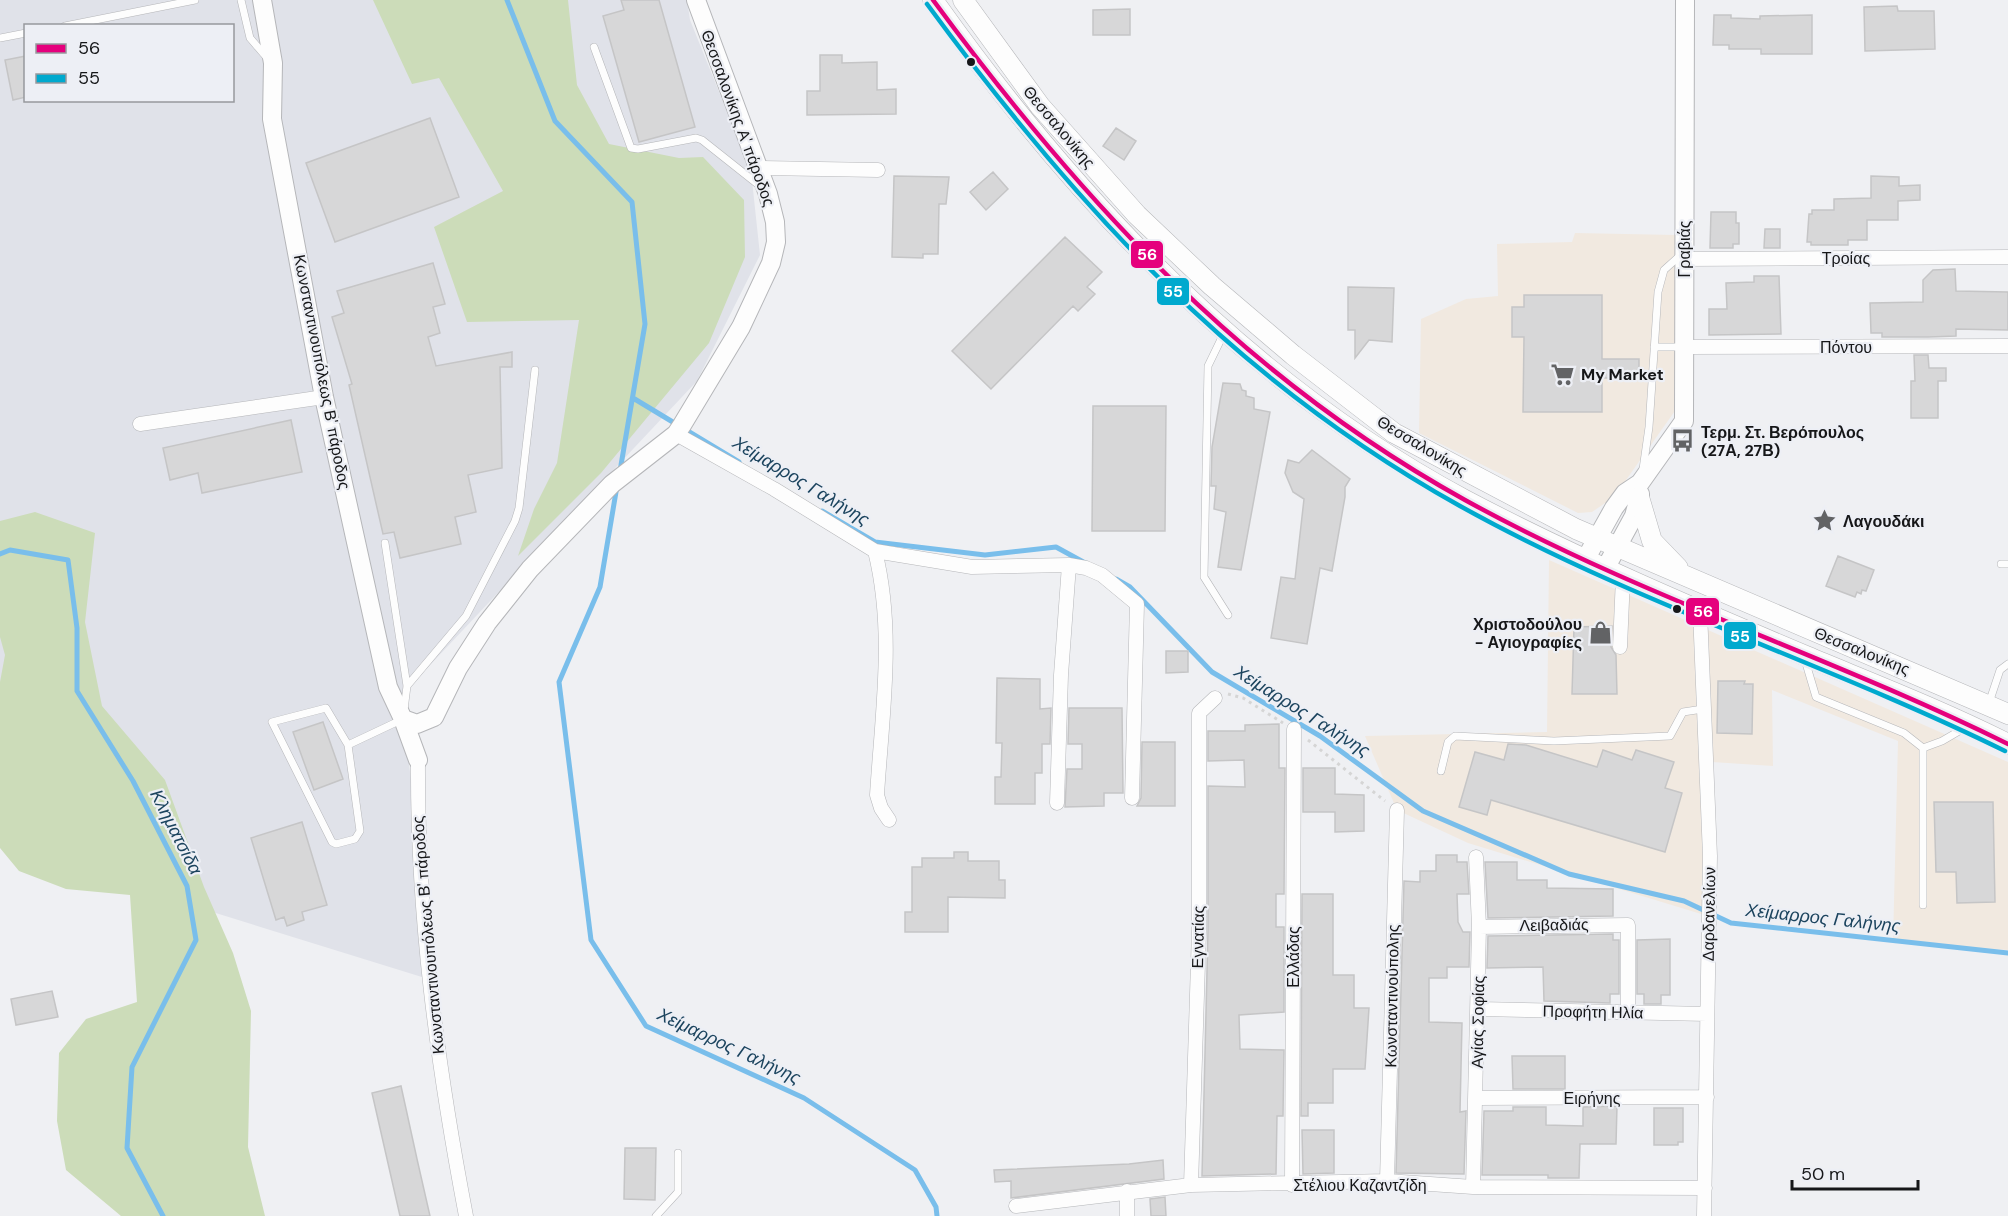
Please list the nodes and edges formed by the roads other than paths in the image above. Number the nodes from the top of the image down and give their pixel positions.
1 (195, 0) edge
2 (241, 0) edge
3 (262, 0) edge
4 (696, 0) edge
5 (933, 0) edge
6 (963, 0) edge
7 (1685, 0) edge
8 (75, 24) edge
9 (24, 33) edge
10 (0, 38) edge
11 (594, 47) dead end
12 (273, 63) junction
13 (760, 168) junction
14 (878, 170) dead end
15 (768, 194) junction
16 (1684, 256) junction
17 (2008, 257) edge
18 (1225, 330) junction
19 (2008, 346) edge
20 (1654, 347) junction
21 (1684, 347) junction
22 (535, 370) dead end
23 (324, 397) junction
24 (140, 424) dead end
25 (676, 434) junction
26 (1640, 490) junction
27 (1598, 539) junction
28 (385, 543) dead end
29 (1617, 547) junction
30 (875, 551) junction
31 (1586, 560) junction
32 (1069, 565) junction
33 (1614, 573) junction
34 (1692, 579) junction
35 (1700, 611) junction
36 (1228, 615) dead end
37 (1620, 647) dead end
38 (1804, 655) junction
39 (2008, 664) edge
40 (406, 686) junction
41 (1215, 698) dead end
42 (1989, 704) junction
43 (1703, 709) junction
44 (2008, 714) edge
45 (403, 719) junction
46 (426, 722) junction
47 (1969, 725) junction
48 (1294, 729) dead end
49 (2008, 744) edge
50 (348, 745) junction
51 (1923, 748) junction
52 (418, 760) junction
53 (1442, 771) dead end
54 (1132, 798) dead end
55 (1057, 803) dead end
56 (1396, 810) dead end
57 (889, 820) dead end
58 (1476, 857) dead end
59 (1923, 904) dead end
60 (1479, 927) junction
61 (1479, 1009) junction
62 (1628, 1012) junction
63 (1707, 1014) junction
64 (1707, 1097) junction
65 (1477, 1098) junction
66 (678, 1153) dead end
67 (1388, 1181) junction
68 (1191, 1185) junction
69 (1292, 1185) junction
70 (1473, 1187) junction
71 (1705, 1188) junction
72 (1127, 1191) junction
73 (1016, 1206) dead end
74 (466, 1216) edge
75 (656, 1216) edge
76 (1127, 1216) edge
77 (1704, 1216) edge

1 - 8 lane
2 - 12 lane
3 - 12 street, Κωνσταντινουπόλεως Β' πάροδος
4 - 13 street, Θεσσαλονίκης Α' πάροδος
5 - 18 main road, Θεσσαλονίκης
6 - 27 main road, Θεσσαλονίκης
7 - 16 street, Γραβιάς
9 - 10 lane
11 - 15 lane
12 - 23 street, Κωνσταντινουπόλεως Β' πάροδος
13 - 14 street
13 - 15 street, Θεσσαλονίκης Α' πάροδος
15 - 25 street, Θεσσαλονίκης Α' πάροδος
16 - 17 street, Τροίας
16 - 20 lane
16 - 21 street, Γραβιάς
18 - 31 main road, Θεσσαλονίκης
18 - 36 lane
19 - 21 street, Πόντου
20 - 21 lane
20 - 26 lane
21 - 26 street, Γραβιάς
22 - 40 lane
23 - 24 street
23 - 45 street, Κωνσταντινουπόλεως Β' πάροδος
25 - 30 street
25 - 46 street, Θεσσαλονίκης Α' πάροδος
26 - 27 street, Γραβιάς
26 - 29 street, Γραβιάς
26 - 34 main road
27 - 29 main road, Θεσσαλονίκης
27 - 31 street, Γραβιάς
28 - 40 lane
29 - 33 street, Γραβιάς
29 - 34 main road, Θεσσαλονίκης
30 - 32 street
30 - 57 street
31 - 33 main road, Θεσσαλονίκης
32 - 54 street
32 - 55 street
33 - 35 main road, Θεσσαλονίκης
33 - 37 street
34 - 42 main road, Θεσσαλονίκης
35 - 38 main road, Θεσσαλονίκης
35 - 43 street, Δαρδανελίων
38 - 47 main road, Θεσσαλονίκης
38 - 51 lane
39 - 42 lane
40 - 45 lane
41 - 68 street, Εγνατίας
42 - 44 main road, Θεσσαλονίκης
43 - 53 lane
43 - 63 street, Δαρδανελίων
45 - 46 street
45 - 50 lane
45 - 52 street, Κωνσταντινουπόλεως Β' πάροδος
46 - 52 street, Θεσσαλονίκης Α' πάροδος
47 - 49 main road, Θεσσαλονίκης
47 - 51 lane
48 - 69 street, Ελλάδας
50 - 50 lane
51 - 59 lane
52 - 74 street, Κωνσταντινουπόλεως Β' πάροδος
56 - 67 street, Κωνσταντινούπολης
58 - 60 street, Αγίας Σοφίας
60 - 61 street, Αγίας Σοφίας
60 - 62 street, Λειβαδιάς
61 - 62 street, Προφήτη Ηλία
61 - 65 street, Αγίας Σοφίας
62 - 63 street, Προφήτη Ηλία
63 - 64 street, Δαρδανελίων
64 - 65 street, Ειρήνης
64 - 71 street, Δαρδανελίων
65 - 70 street, Αγίας Σοφίας
66 - 75 lane
67 - 69 street, Στέλιου Καζαντζίδη
67 - 70 street, Στέλιου Καζαντζίδη
68 - 69 street, Στέλιου Καζαντζίδη
68 - 72 street, Στέλιου Καζαντζίδη
70 - 71 street, Στέλιου Καζαντζίδη
71 - 77 street, Δαρδανελίων
72 - 73 street, Στέλιου Καζαντζίδη
72 - 76 street

